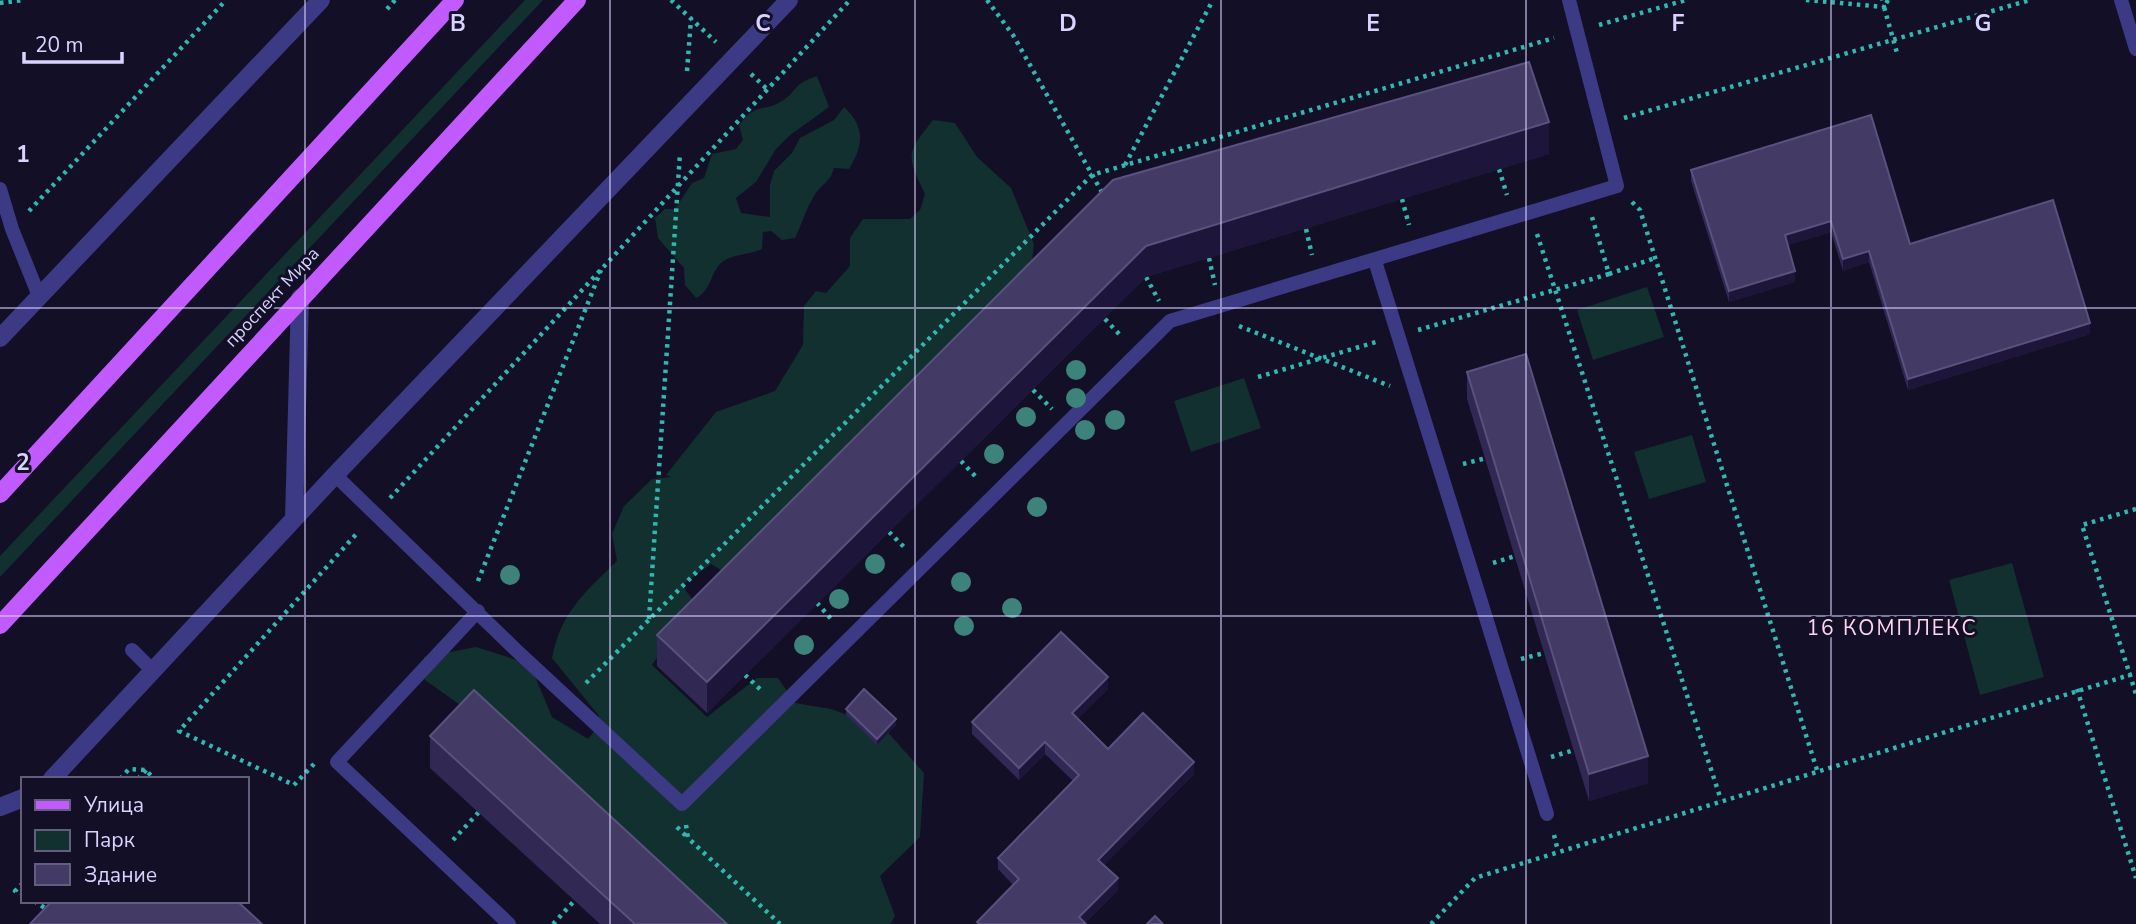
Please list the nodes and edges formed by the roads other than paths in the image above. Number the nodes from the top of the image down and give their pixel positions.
1 (321, 0) edge
2 (456, 0) edge
3 (577, 0) edge
4 (789, 0) edge
5 (1569, 0) edge
6 (2121, 0) edge
7 (2136, 49) edge
8 (0, 189) edge
9 (1375, 261) junction
10 (39, 296) junction
11 (300, 298) junction
12 (0, 338) edge
13 (335, 475) junction
14 (0, 494) edge
15 (294, 519) junction
16 (478, 611) junction
17 (0, 625) edge
18 (132, 650) dead end
19 (153, 671) junction
20 (54, 777) edge
21 (21, 799) edge
22 (0, 807) edge
23 (1547, 814) dead end
24 (509, 924) edge

1 - 10 street
2 - 14 main road
3 - 11 main road, проспект Мира
4 - 13 street
5 - 9 lane
6 - 7 lane
8 - 10 lane
9 - 16 lane
9 - 23 lane
10 - 12 street
11 - 15 street
11 - 17 main road, проспект Мира
13 - 15 street
13 - 16 lane
15 - 19 street
16 - 24 lane
18 - 19 lane
19 - 20 street
21 - 22 street

